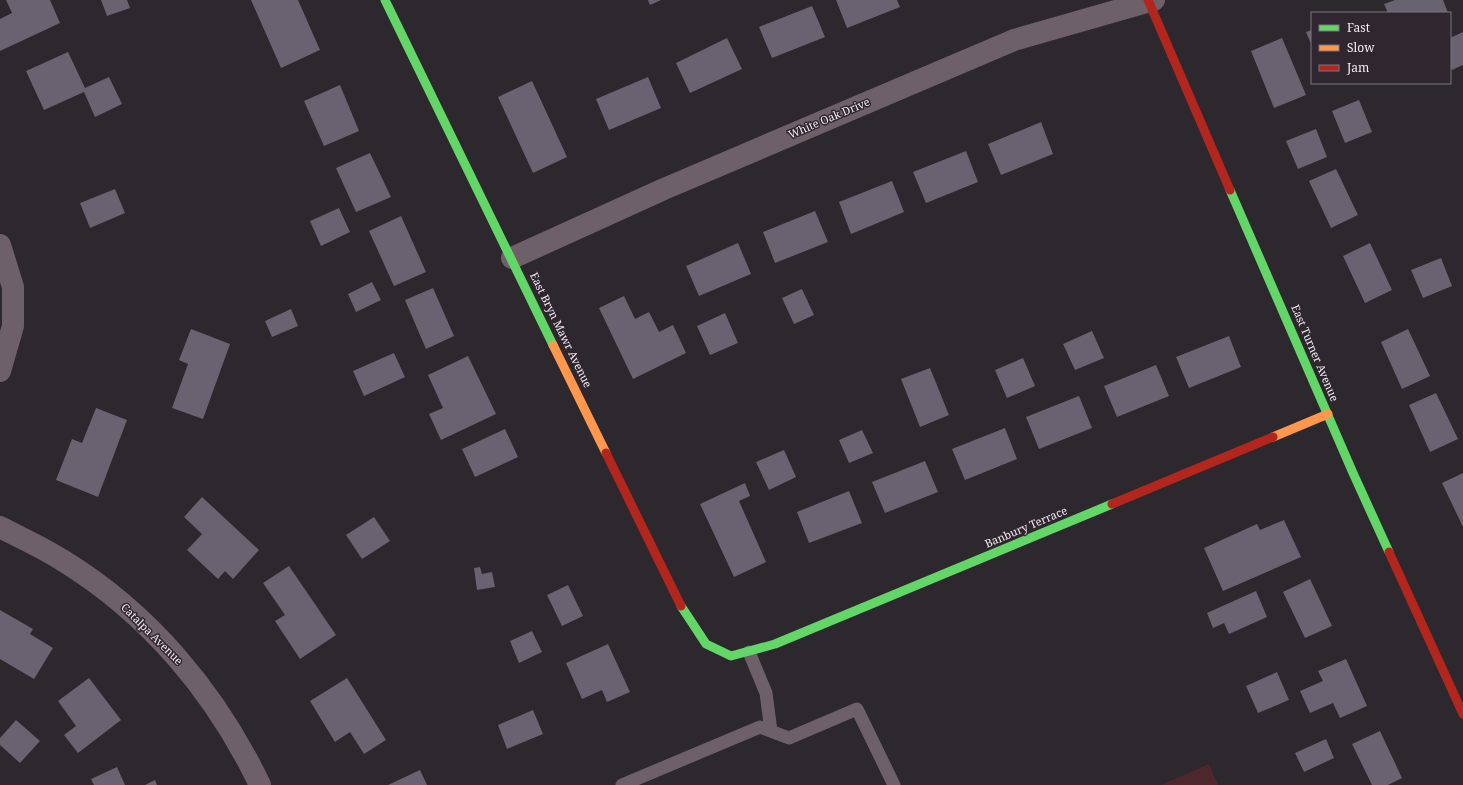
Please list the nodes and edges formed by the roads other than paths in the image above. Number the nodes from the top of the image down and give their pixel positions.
1 (385, 0) edge
2 (1151, 1) edge
3 (0, 245) edge
4 (512, 258) junction
5 (0, 371) edge
6 (1328, 414) junction
7 (0, 527) edge
8 (749, 652) junction
9 (731, 656) joint
10 (1463, 714) edge
11 (771, 731) junction
12 (260, 785) edge
13 (622, 785) edge
14 (894, 785) edge

1 - 4 street, East Bryn Mawr Avenue
2 - 4 street, White Oak Drive
2 - 6 street, East Turner Avenue
3 - 5 street
4 - 9 street, East Bryn Mawr Avenue
6 - 8 street, Banbury Terrace
6 - 10 street, East Turner Avenue
7 - 12 street, Catalpa Avenue
8 - 9 street, Banbury Terrace
8 - 11 lane
11 - 13 lane
11 - 14 lane

